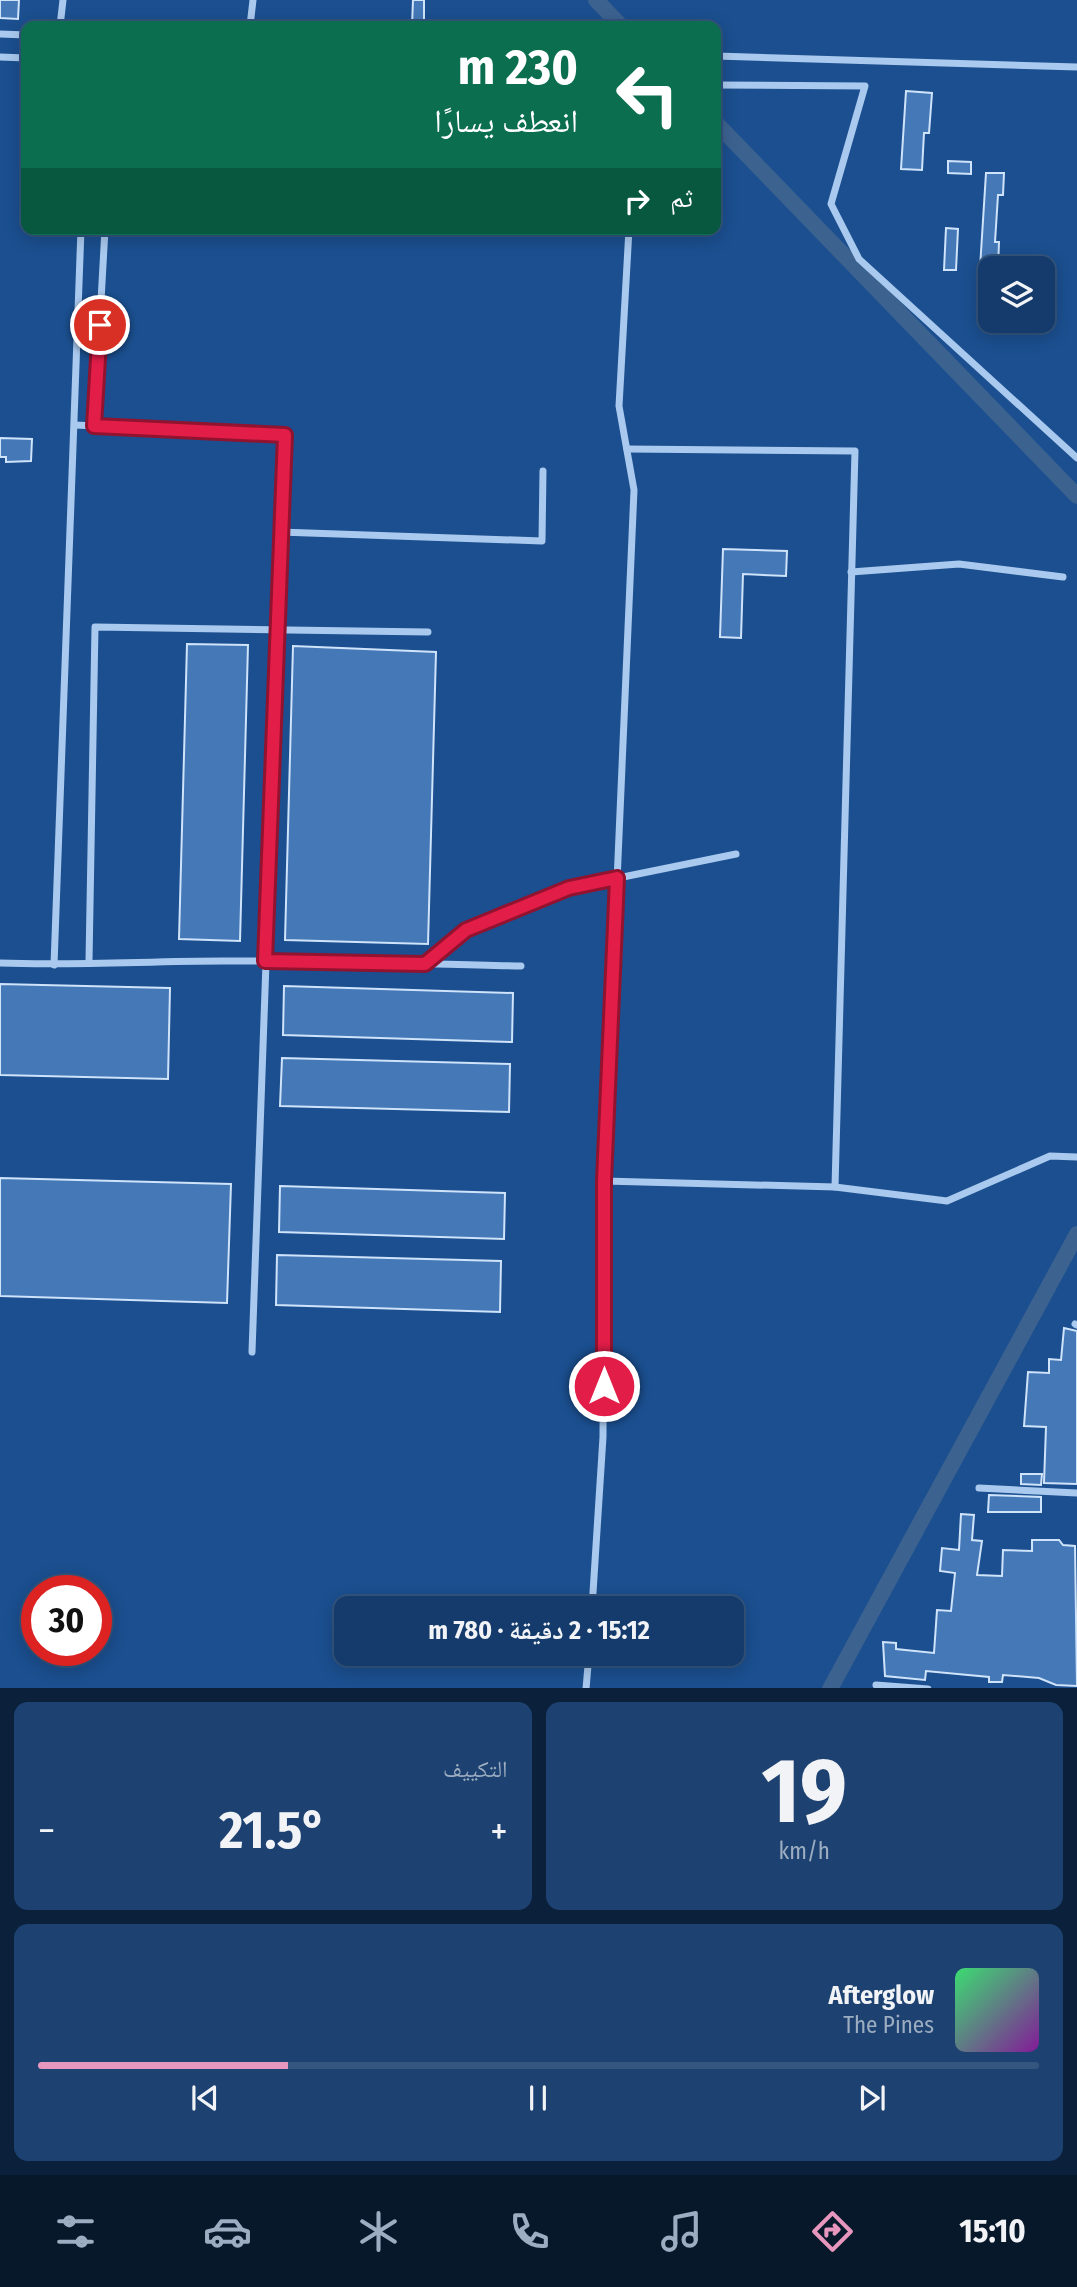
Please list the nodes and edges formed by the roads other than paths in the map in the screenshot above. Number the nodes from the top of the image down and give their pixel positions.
1 (62, 0) edge
2 (253, 0) edge
3 (60, 21) edge
4 (251, 21) edge
5 (0, 34) edge
6 (21, 35) edge
7 (721, 56) edge
8 (0, 57) edge
9 (21, 58) edge
10 (1077, 68) edge
11 (721, 85) edge
12 (80, 235) edge
13 (105, 235) edge
14 (629, 235) edge
15 (75, 425) junction
16 (94, 426) junction
17 (627, 449) junction
18 (1077, 458) edge
19 (543, 471) dead end
20 (279, 532) junction
21 (851, 572) junction
22 (1063, 577) dead end
23 (276, 632) junction
24 (428, 632) dead end
25 (736, 854) dead end
26 (617, 878) junction
27 (89, 961) junction
28 (265, 961) junction
29 (0, 963) edge
30 (425, 964) junction
31 (54, 965) junction
32 (521, 966) dead end
33 (1077, 1157) edge
34 (604, 1181) junction
35 (835, 1187) junction
36 (252, 1352) dead end
37 (979, 1488) dead end
38 (1077, 1493) edge
39 (593, 1596) edge
40 (588, 1666) edge
41 (876, 1685) dead end
42 (586, 1688) edge
43 (915, 1688) edge

1 - 3 street
2 - 4 street
5 - 6 street
7 - 10 street
8 - 9 street
11 - 18 street
12 - 15 street
13 - 16 street
14 - 17 street
15 - 16 street
15 - 31 street
16 - 20 street
17 - 21 street
17 - 26 street
19 - 20 street
20 - 23 street
21 - 22 street
21 - 35 street
23 - 24 street
23 - 27 street
23 - 28 street
25 - 26 street
26 - 30 street
26 - 34 street
27 - 28 street
27 - 31 street
28 - 30 street
28 - 36 street
29 - 31 street
30 - 32 street
33 - 35 street
34 - 35 street
34 - 39 street
37 - 38 street
40 - 42 street
41 - 43 street

